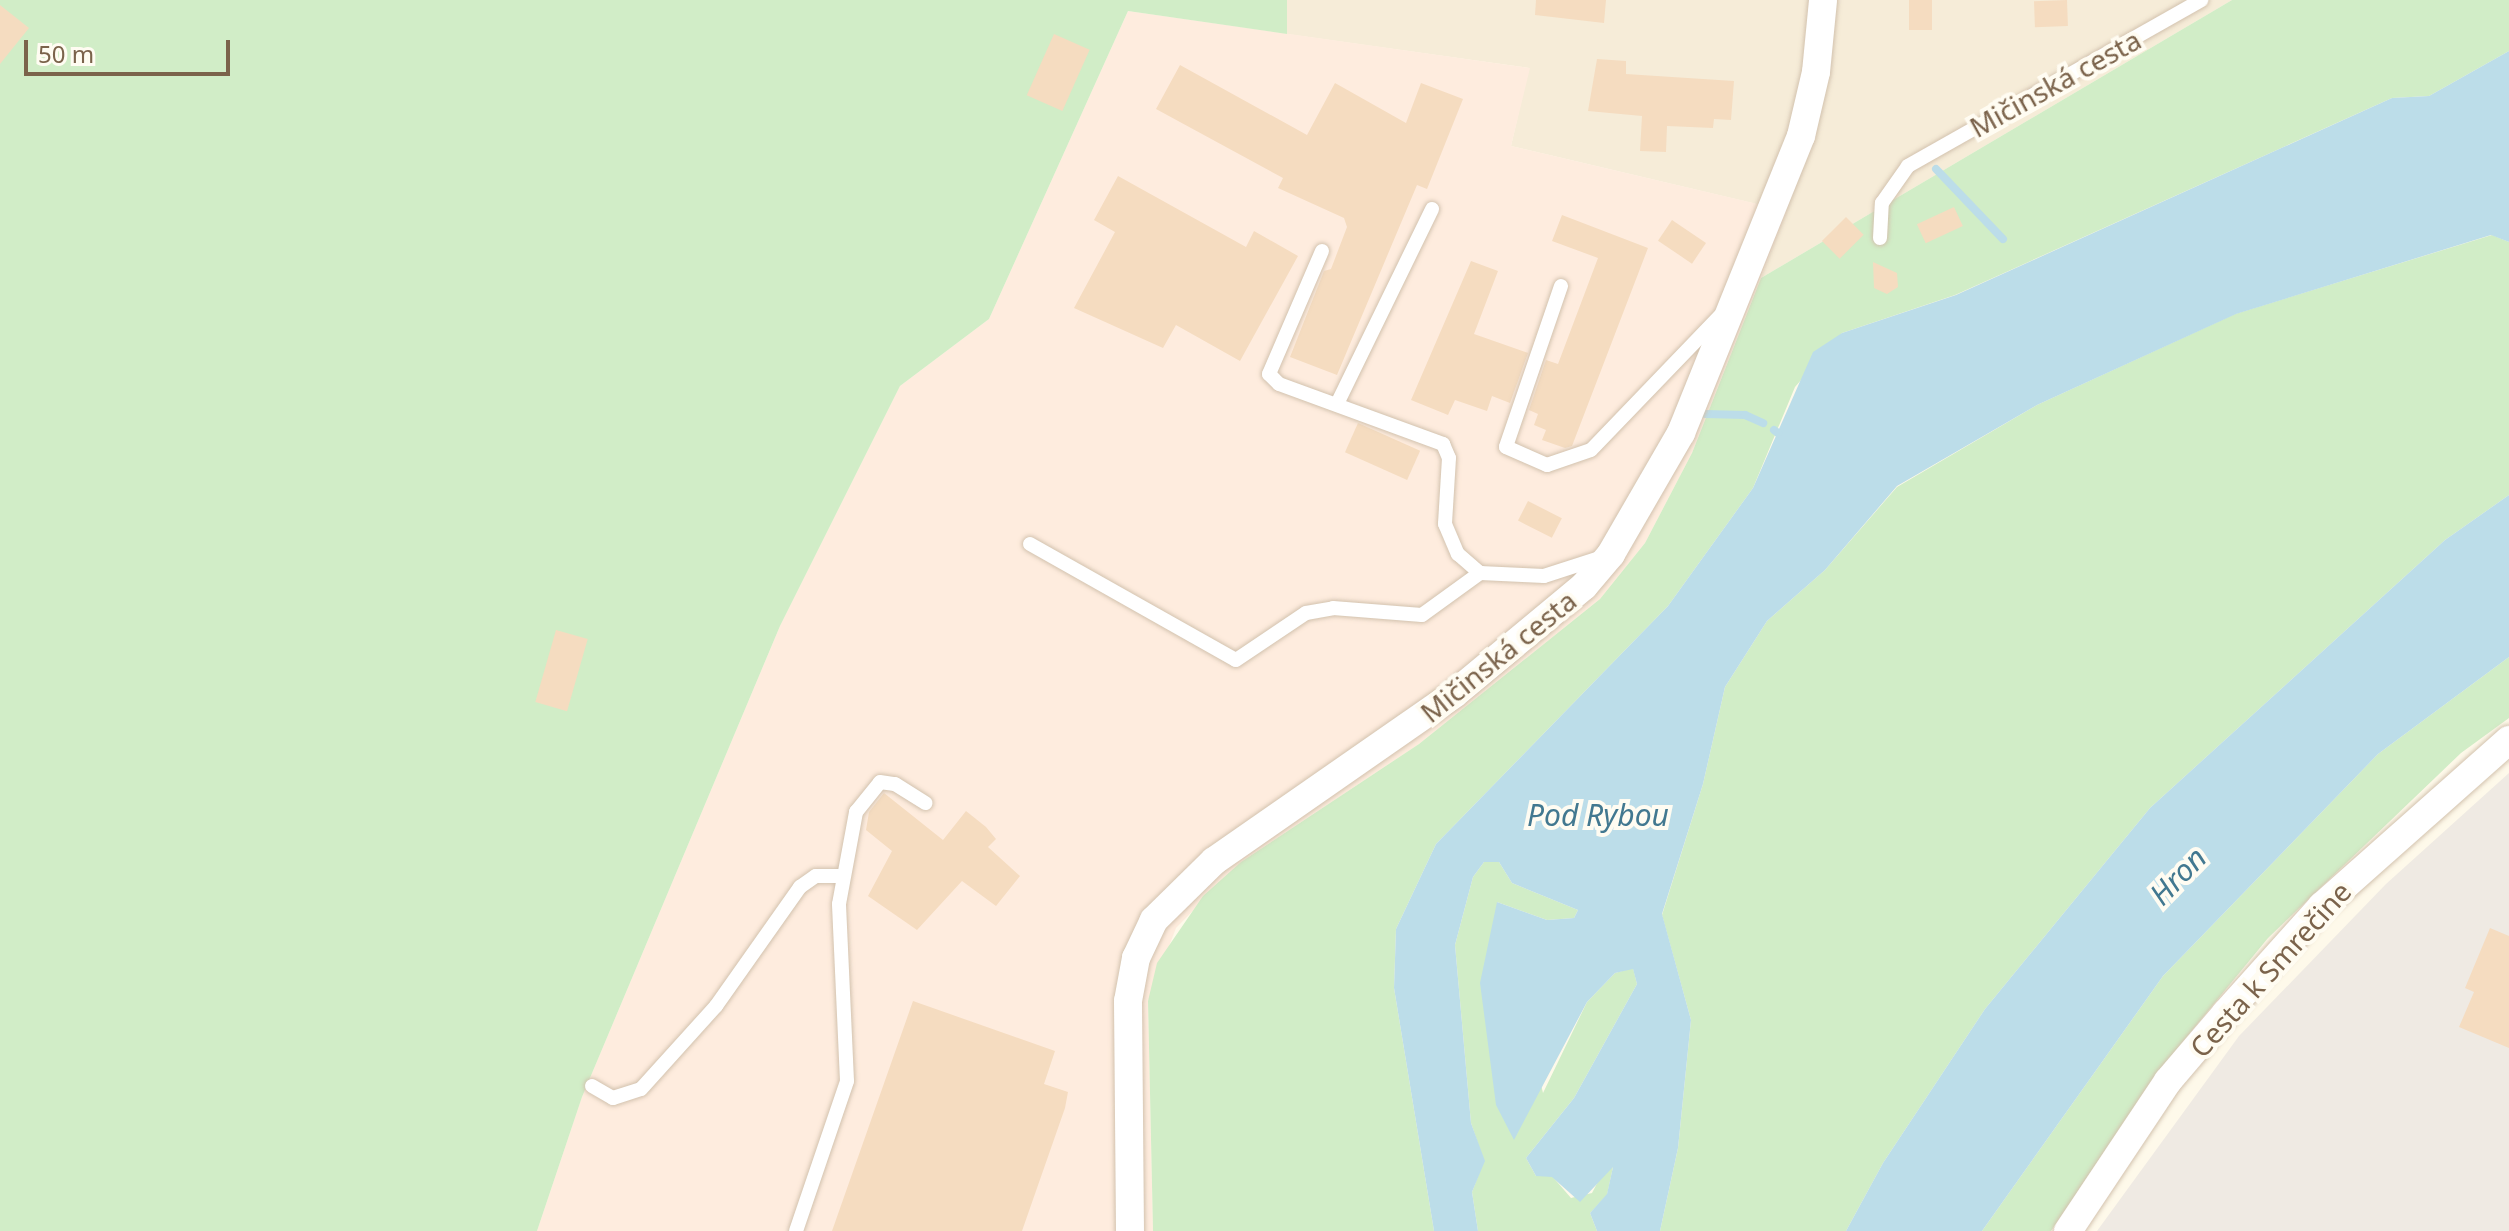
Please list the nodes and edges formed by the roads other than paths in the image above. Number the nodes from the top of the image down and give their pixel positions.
1 (1823, 0) edge
2 (2201, 0) edge
3 (1432, 209) dead end
4 (1880, 238) dead end
5 (1322, 251) dead end
6 (1561, 286) dead end
7 (1729, 307) junction
8 (1337, 404) junction
9 (1030, 544) dead end
10 (1611, 554) junction
11 (1480, 573) junction
12 (2509, 740) edge
13 (925, 803) dead end
14 (841, 876) junction
15 (592, 1086) dead end
16 (796, 1231) edge
17 (1130, 1231) edge
18 (2068, 1231) edge

1 - 7 street, Mičinská cesta
2 - 4 lane, Mičinská cesta
3 - 8 lane
5 - 8 lane
6 - 7 lane
7 - 10 street, Mičinská cesta
8 - 11 lane
9 - 11 lane
10 - 11 lane
10 - 17 street, Mičinská cesta
12 - 18 street, Cesta k Smrečine
13 - 14 lane
14 - 15 lane
14 - 16 lane

